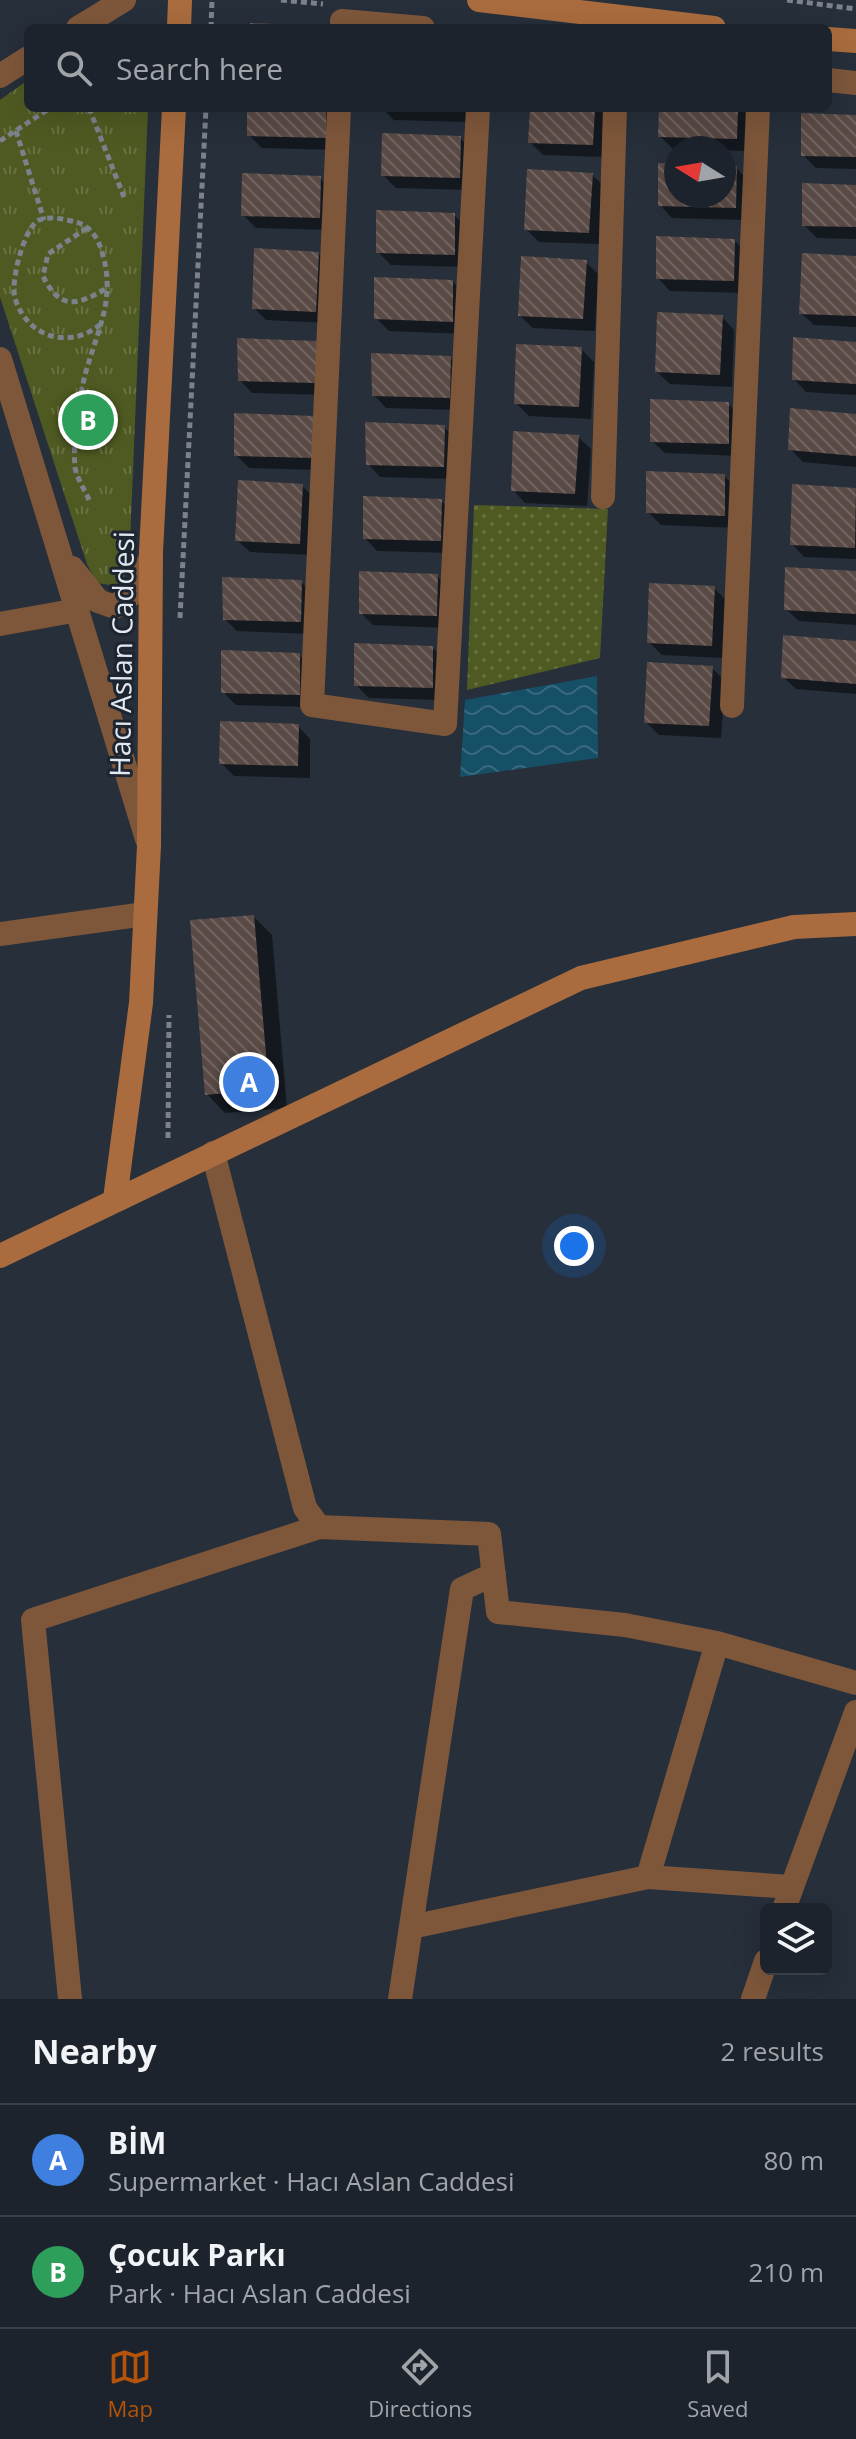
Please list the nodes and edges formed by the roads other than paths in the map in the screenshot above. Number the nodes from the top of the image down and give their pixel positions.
1 (124, 0) edge
2 (180, 0) edge
3 (479, 0) edge
4 (85, 24) edge
5 (179, 24) edge
6 (342, 24) edge
7 (377, 24) edge
8 (680, 24) edge
9 (832, 39) edge
10 (856, 41) edge
11 (24, 61) edge
12 (0, 76) edge
13 (832, 80) edge
14 (856, 83) edge
15 (174, 112) edge
16 (339, 112) edge
17 (478, 112) edge
18 (615, 112) edge
19 (758, 112) edge
20 (0, 359) edge
21 (603, 497) dead end
22 (61, 553) junction
23 (151, 558) junction
24 (78, 610) junction
25 (0, 624) edge
26 (732, 706) dead end
27 (149, 846) junction
28 (145, 914) junction
29 (856, 924) edge
30 (0, 934) edge
31 (213, 1153) junction
32 (115, 1199) junction
33 (0, 1256) edge
34 (319, 1527) junction
35 (494, 1574) junction
36 (717, 1643) junction
37 (856, 1683) edge
38 (856, 1712) edge
39 (648, 1877) junction
40 (787, 1898) edge
41 (411, 1927) junction
42 (761, 1975) edge
43 (70, 1999) edge
44 (400, 1999) edge
45 (753, 1999) edge

1 - 4 street
2 - 5 street
3 - 8 street
6 - 7 street
9 - 10 street
11 - 12 street
13 - 14 street
15 - 23 street, Hacı Aslan Caddesi
16 - 17 street
18 - 21 street
19 - 26 street
20 - 22 street
22 - 23 street
22 - 24 street
23 - 27 street, Hacı Aslan Caddesi
24 - 25 street
24 - 27 street
27 - 28 street, Hacı Aslan Caddesi
28 - 30 street
28 - 32 street, Hacı Aslan Caddesi
29 - 31 street
31 - 32 street
31 - 34 street
32 - 33 street
34 - 35 street
34 - 43 street
35 - 36 street
35 - 41 street
36 - 37 street
36 - 39 street
38 - 40 street
39 - 40 street
39 - 41 street
41 - 44 street
42 - 45 street

